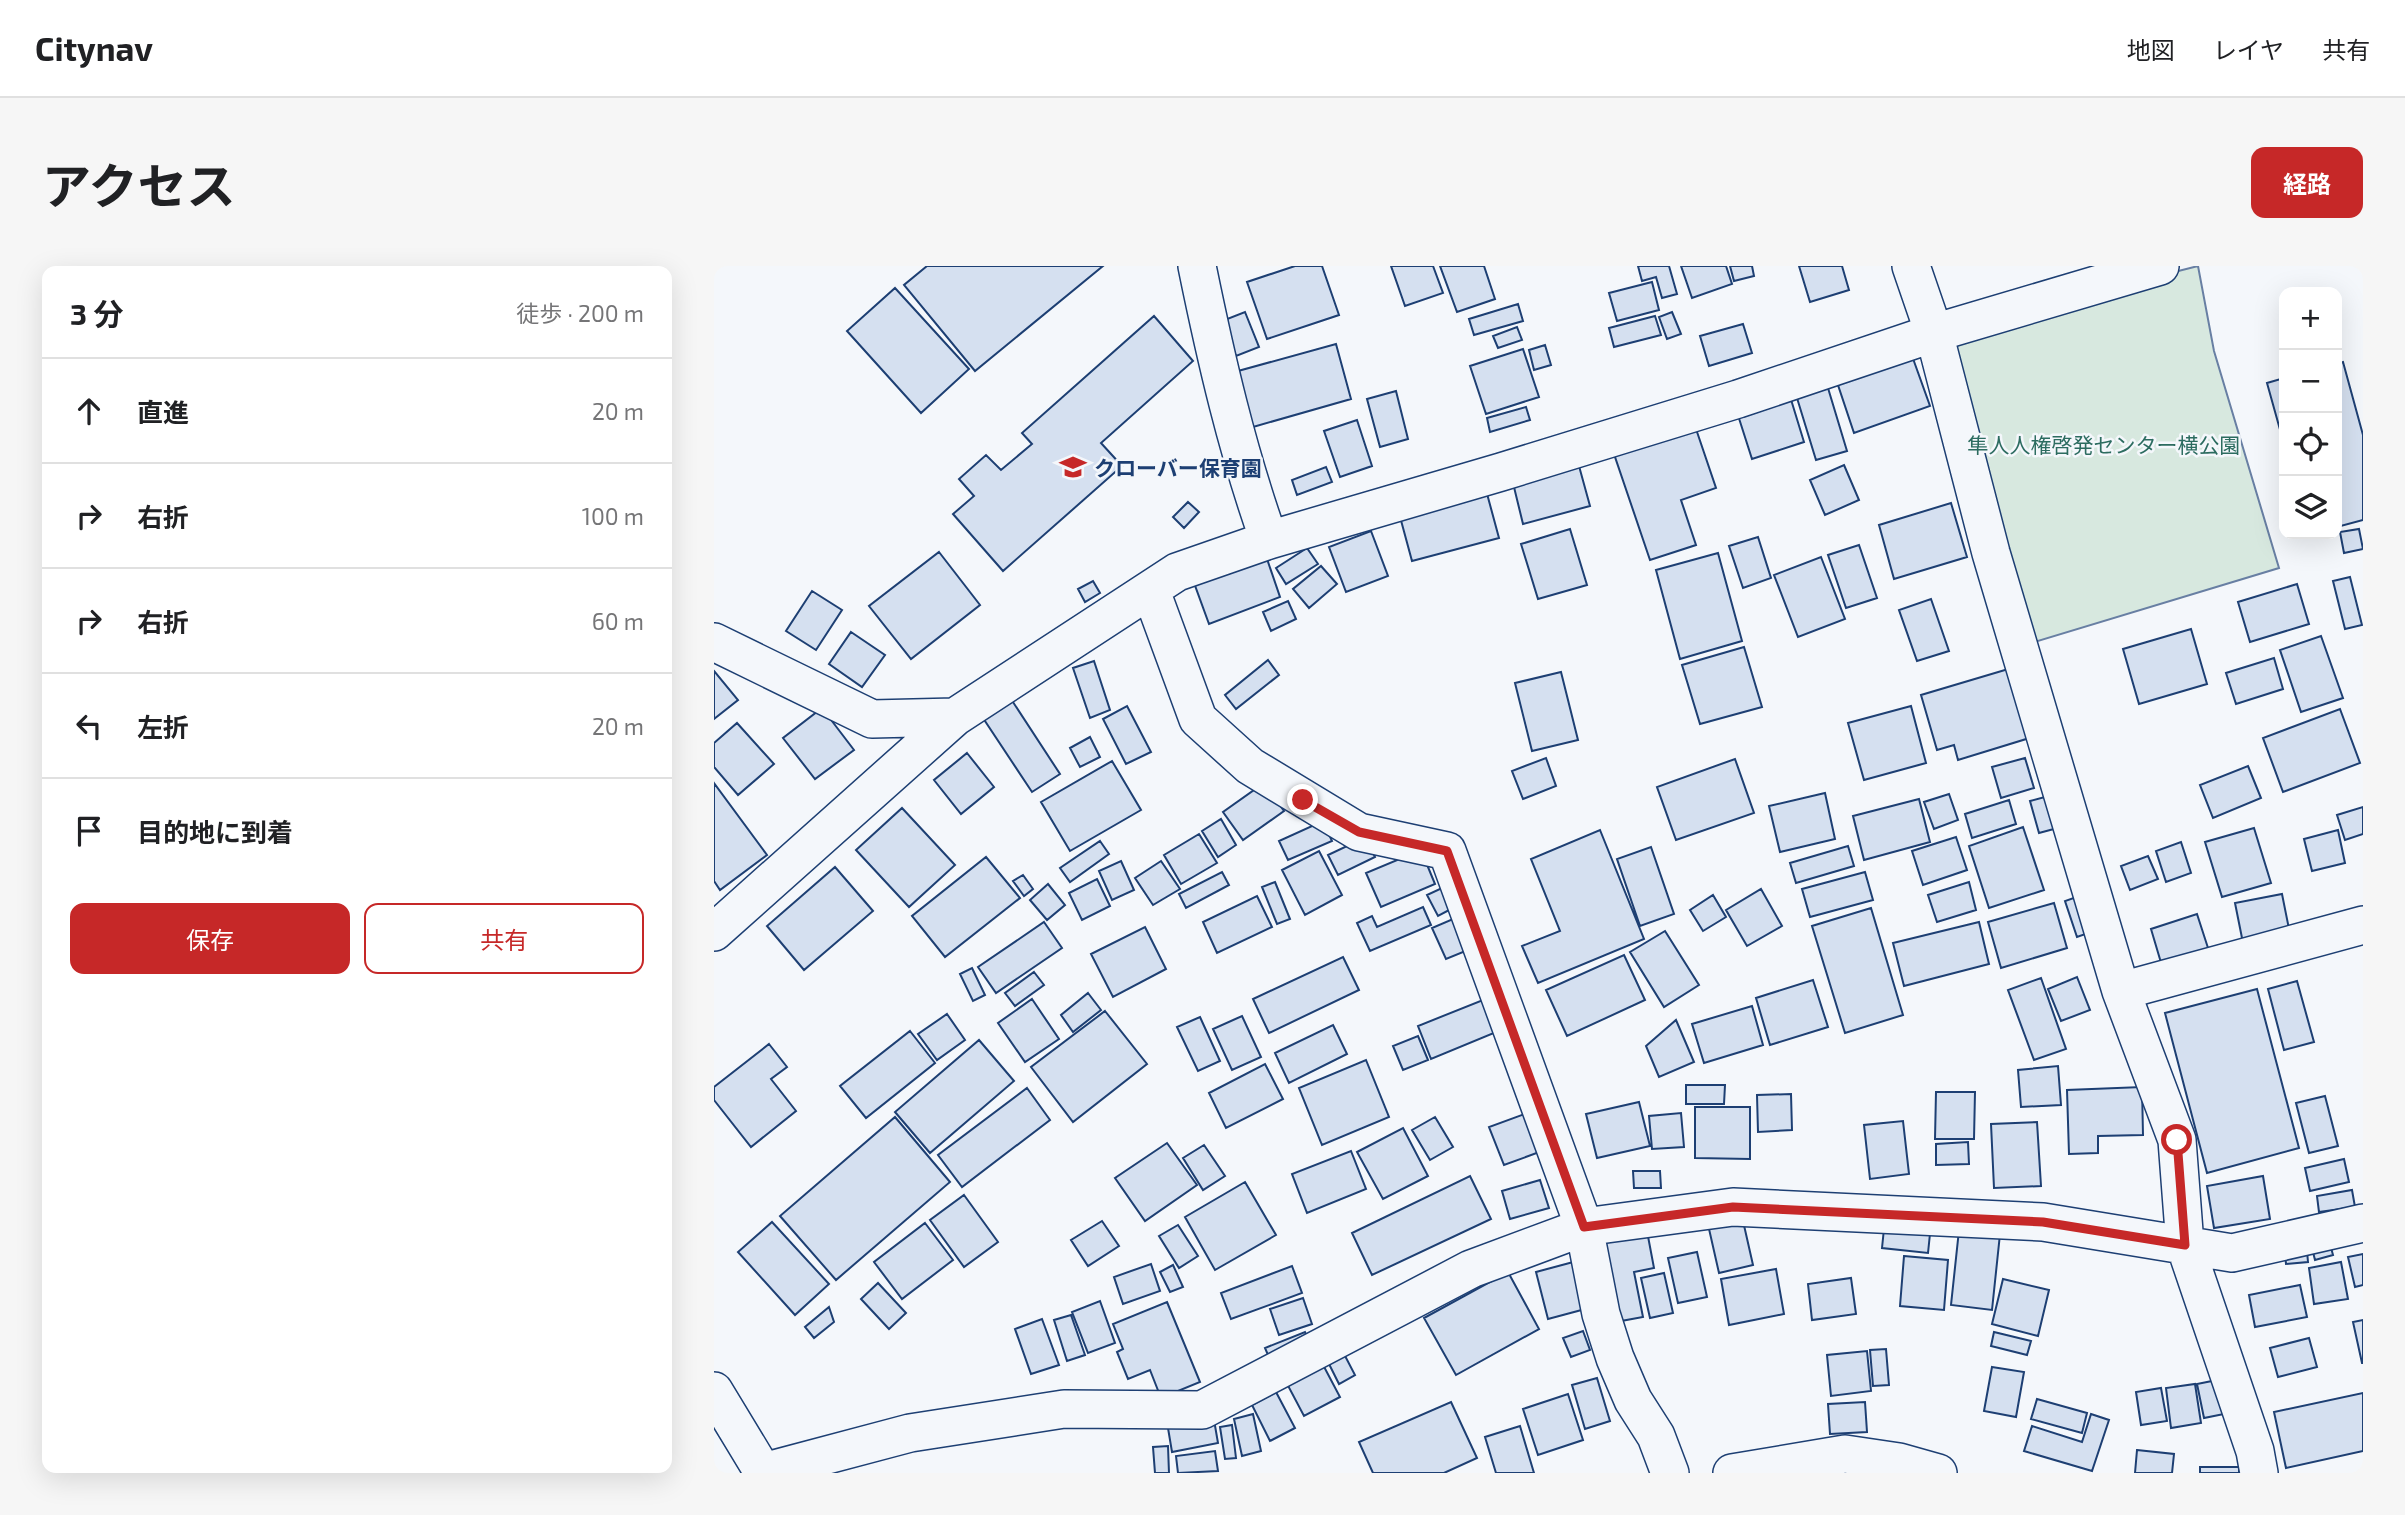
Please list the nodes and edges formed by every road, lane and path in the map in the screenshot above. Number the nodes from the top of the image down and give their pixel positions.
1 (1197, 266) edge
2 (1911, 266) edge
3 (2160, 266) edge
4 (1934, 333) junction
5 (1269, 540) junction
6 (1152, 591) junction
7 (714, 642) edge
8 (955, 717) junction
9 (2363, 925) edge
10 (714, 932) edge
11 (2120, 991) junction
12 (2363, 1223) edge
13 (1584, 1227) junction
14 (2185, 1245) junction
15 (714, 1391) edge
16 (1670, 1473) edge
17 (1732, 1473) edge
18 (1938, 1473) edge
19 (2259, 1473) edge

1 - 5 street
2 - 4 street
3 - 4 street
4 - 5 street
4 - 11 street
5 - 6 street
6 - 8 street
6 - 13 street
7 - 8 street
8 - 10 street
9 - 11 street
11 - 14 street
12 - 14 street
13 - 14 street
13 - 15 street
13 - 16 street
14 - 19 street
17 - 18 street

